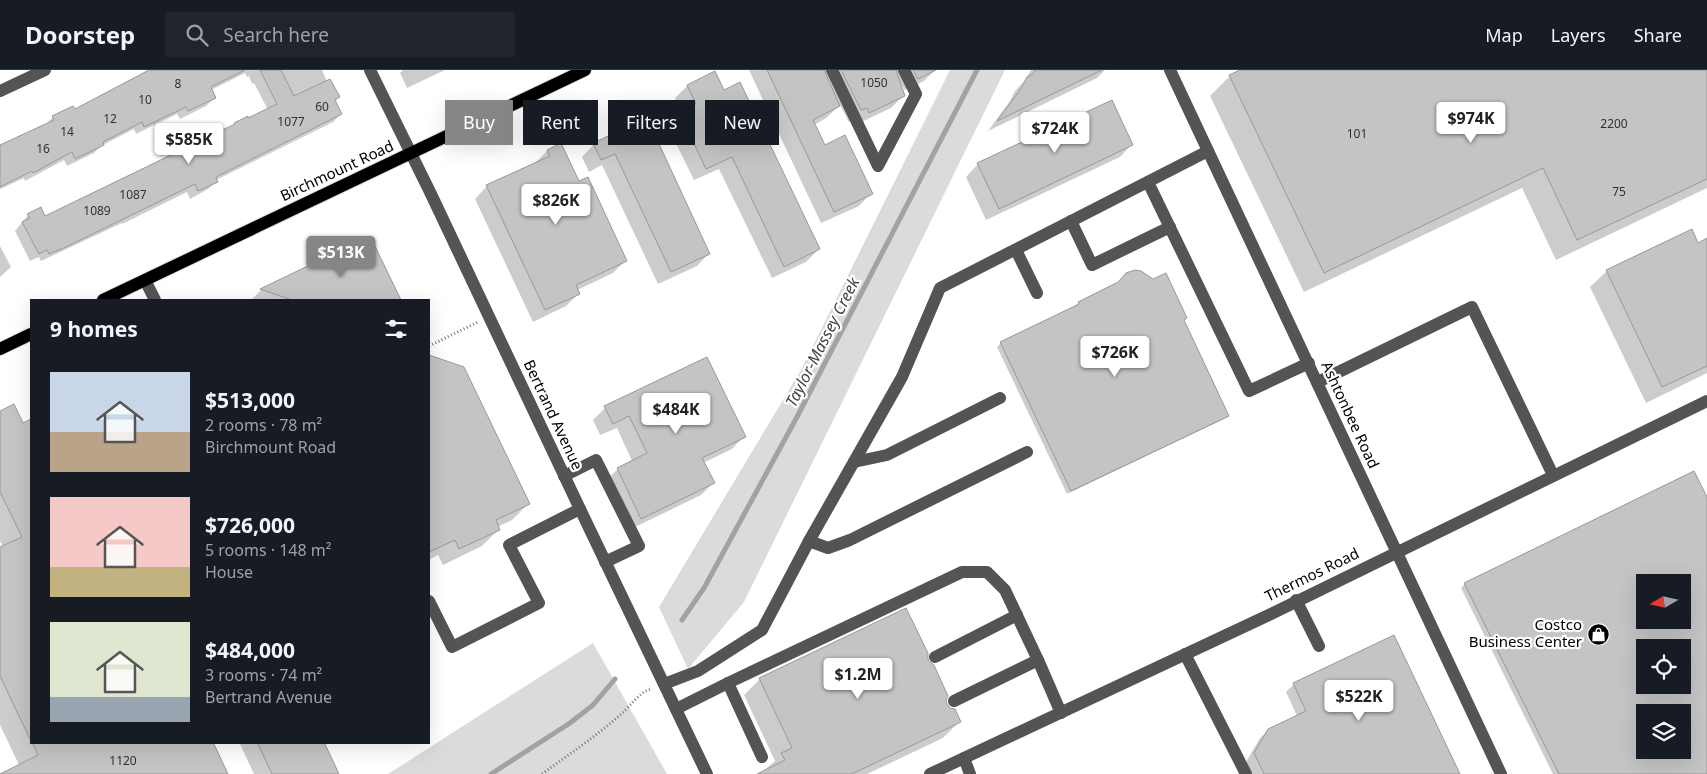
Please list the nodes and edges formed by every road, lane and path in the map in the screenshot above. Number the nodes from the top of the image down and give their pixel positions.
1 (45, 70) edge
2 (370, 70) edge
3 (585, 70) edge
4 (832, 70) edge
5 (904, 70) edge
6 (1170, 70) edge
7 (0, 91) edge
8 (1208, 151) junction
9 (412, 153) junction
10 (1148, 182) junction
11 (1071, 221) junction
12 (1170, 227) junction
13 (1016, 250) junction
14 (145, 280) junction
15 (1037, 293) dead end
16 (105, 299) edge
17 (154, 299) edge
18 (489, 317) junction
19 (30, 334) edge
20 (430, 346) edge
21 (0, 349) edge
22 (1308, 363) junction
23 (1318, 382) junction
24 (1000, 398) dead end
25 (1707, 401) edge
26 (1027, 452) dead end
27 (854, 462) junction
28 (564, 476) junction
29 (1552, 476) junction
30 (580, 509) junction
31 (809, 541) junction
32 (1396, 552) junction
33 (605, 562) junction
34 (1296, 600) junction
35 (430, 603) edge
36 (1017, 615) junction
37 (1319, 646) dead end
38 (1185, 654) junction
39 (935, 657) dead end
40 (1038, 660) junction
41 (728, 682) junction
42 (664, 684) junction
43 (954, 701) dead end
44 (676, 710) junction
45 (1061, 713) junction
46 (762, 757) dead end
47 (964, 758) junction
48 (542, 774) edge
49 (707, 774) edge
50 (930, 774) edge
51 (970, 774) edge
52 (1246, 774) edge
53 (1501, 774) edge

1 - 7 street
2 - 9 street, Bertrand Avenue
3 - 9 main road, Birchmount Road
4 - 5 street
6 - 8 street, Ashtonbee Road
8 - 10 street
8 - 22 street, Ashtonbee Road
9 - 14 main road, Birchmount Road
9 - 18 street, Bertrand Avenue
10 - 11 street
10 - 12 street
11 - 12 street
11 - 13 street
12 - 22 street
13 - 15 street
13 - 27 street
14 - 16 main road, Birchmount Road
14 - 17 street
18 - 20 path
18 - 28 street, Bertrand Avenue
19 - 21 main road
22 - 23 street, Ashtonbee Road
23 - 29 street
23 - 32 street, Ashtonbee Road
24 - 27 street
25 - 29 street, Thermos Road
26 - 31 street
27 - 31 street
28 - 30 street, Bertrand Avenue
28 - 33 street
29 - 32 street, Thermos Road
30 - 33 street, Bertrand Avenue
30 - 35 street
31 - 42 street
32 - 34 street, Thermos Road
32 - 53 street, Ashtonbee Road
33 - 42 street, Bertrand Avenue
34 - 37 street
34 - 38 street, Thermos Road
36 - 39 street
36 - 40 street
36 - 41 street
38 - 45 street, Thermos Road
38 - 52 street
40 - 43 street
40 - 45 street
41 - 44 street
41 - 46 street
42 - 44 street, Bertrand Avenue
42 - 48 path
44 - 49 street, Bertrand Avenue
45 - 47 street, Thermos Road
47 - 50 street, Thermos Road
47 - 51 street

